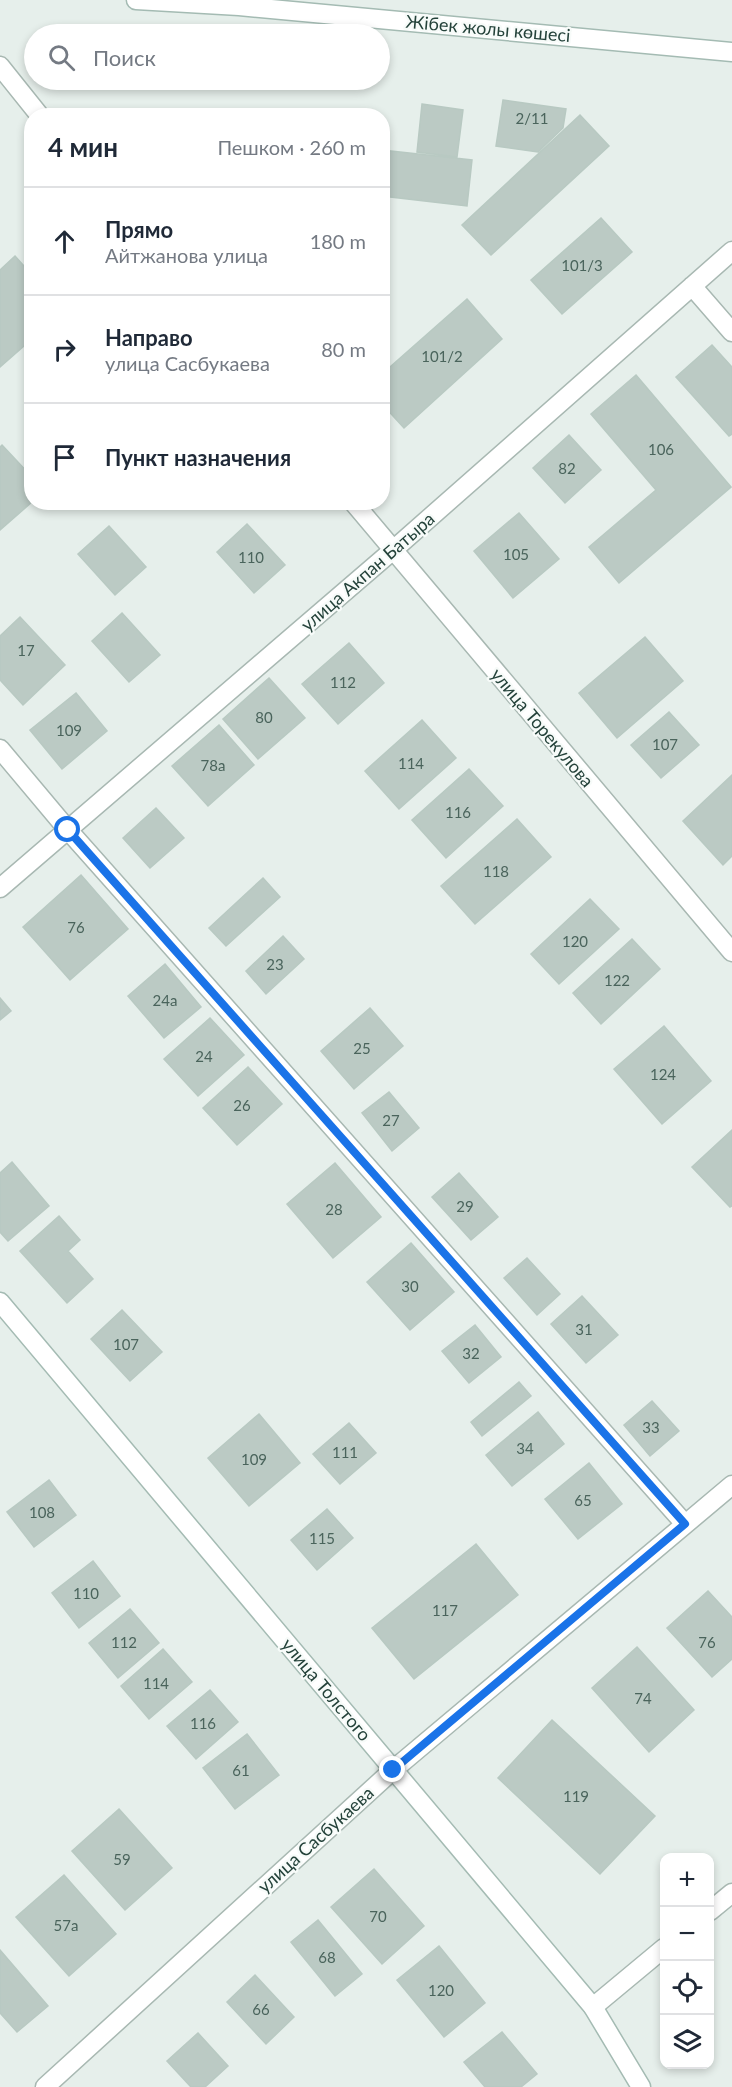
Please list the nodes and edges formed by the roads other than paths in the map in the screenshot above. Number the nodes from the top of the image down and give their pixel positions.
1 (136, 0) edge
2 (732, 52) edge
3 (0, 66) edge
4 (34, 108) edge
5 (732, 251) edge
6 (693, 286) junction
7 (732, 332) edge
8 (359, 510) edge
9 (392, 551) junction
10 (0, 749) edge
11 (68, 830) junction
12 (0, 888) edge
13 (732, 952) edge
14 (0, 1302) edge
15 (732, 1485) edge
16 (685, 1524) junction
17 (393, 1770) junction
18 (732, 1893) edge
19 (714, 1908) edge
20 (660, 1951) edge
21 (593, 2007) junction
22 (45, 2087) edge
23 (641, 2087) edge

1 - 2 street, Жібек жолы көшесі
3 - 4 street
5 - 6 street, улица Акпан Батыра
6 - 7 street
6 - 9 street, улица Акпан Батыра
8 - 9 street, улица Торекулова
9 - 11 street, улица Акпан Батыра
9 - 13 street, улица Торекулова
10 - 11 street
11 - 12 street, улица Акпан Батыра
11 - 16 street
14 - 17 street, улица Толстого
15 - 16 street, улица Сасбукаева
16 - 17 street, улица Сасбукаева
17 - 21 street, улица Толстого
17 - 22 street, улица Сасбукаева
18 - 19 street
20 - 21 street
21 - 23 street, улица Толстого

